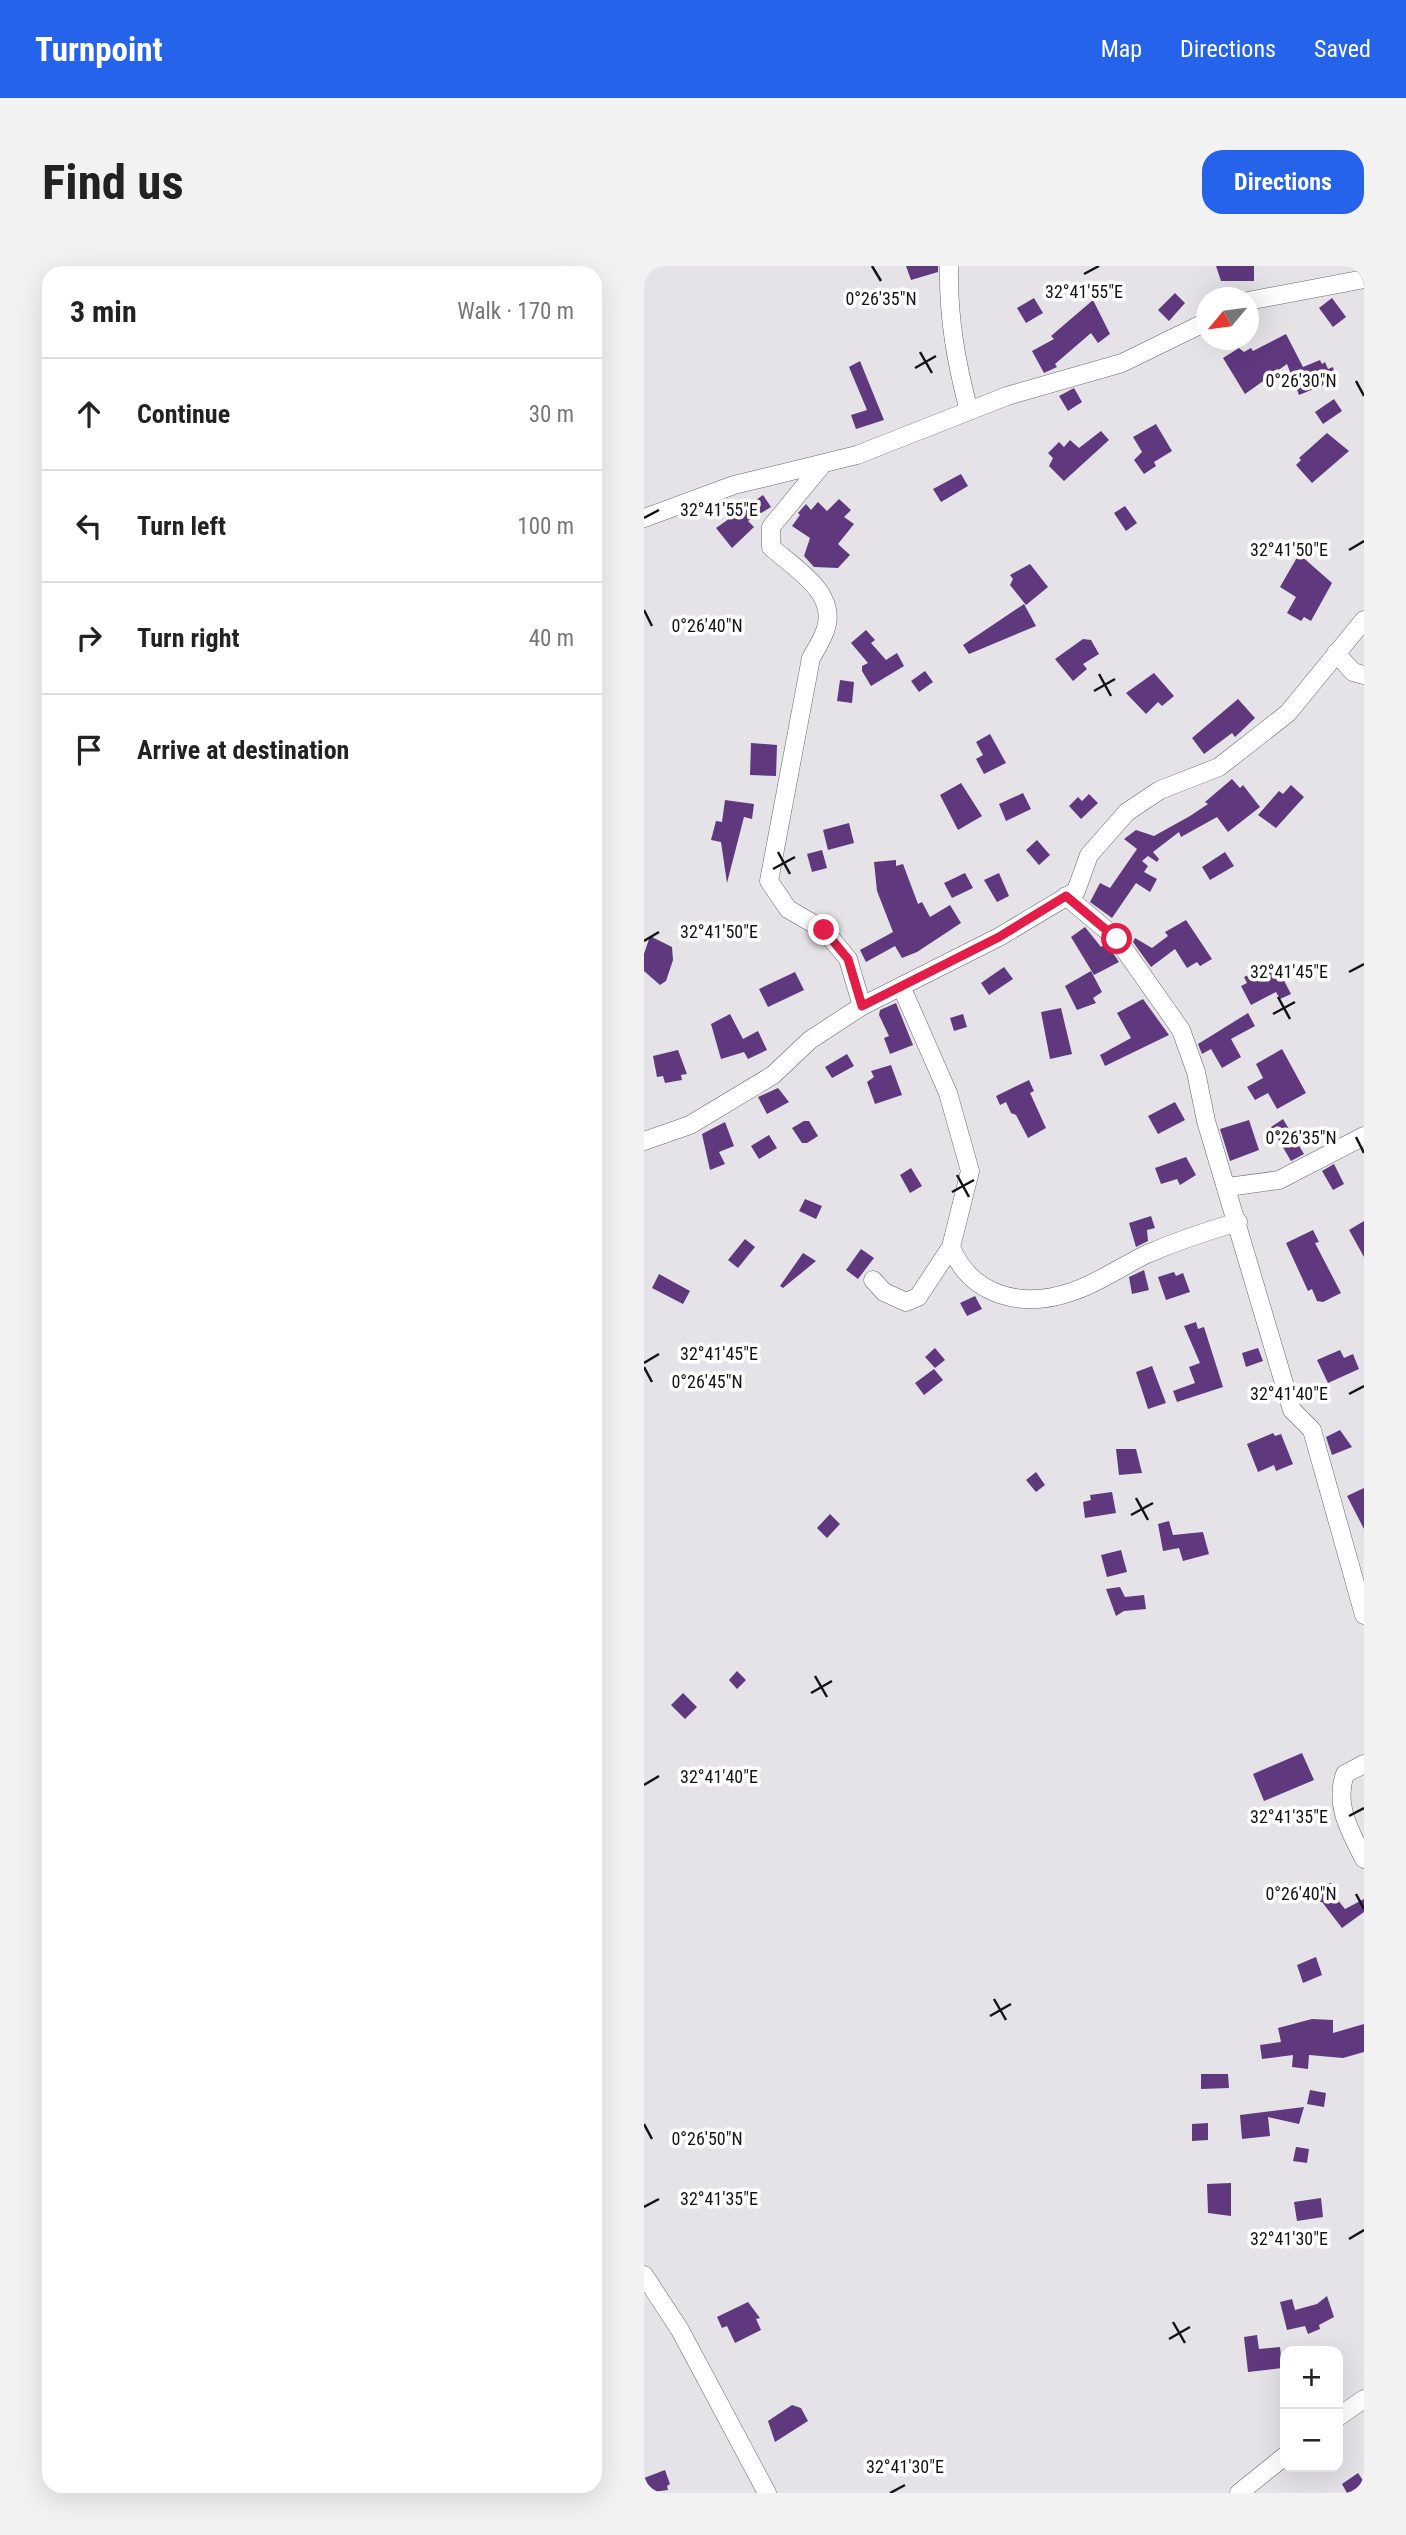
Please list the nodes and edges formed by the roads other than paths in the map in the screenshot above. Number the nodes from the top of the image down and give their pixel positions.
1 (949, 266) edge
2 (1364, 279) edge
3 (1259, 299) edge
4 (1196, 327) edge
5 (969, 411) junction
6 (822, 465) junction
7 (644, 518) edge
8 (1364, 620) edge
9 (1336, 653) junction
10 (1364, 674) edge
11 (1066, 896) junction
12 (901, 986) junction
13 (862, 1006) junction
14 (1364, 1136) edge
15 (644, 1141) edge
16 (1228, 1187) junction
17 (1238, 1222) junction
18 (951, 1247) junction
19 (873, 1280) dead end
20 (1364, 1615) edge
21 (1364, 1764) edge
22 (1364, 1860) edge
23 (644, 2275) edge
24 (1364, 2399) edge
25 (1343, 2414) edge
26 (1280, 2460) edge
27 (766, 2493) edge
28 (1239, 2493) edge

1 - 5 street
2 - 3 street
4 - 5 street
5 - 6 street
6 - 7 street
6 - 13 street
8 - 9 street
9 - 10 street
9 - 11 street
11 - 12 street
11 - 16 street
12 - 13 street
12 - 18 street
13 - 15 street
14 - 16 street
16 - 17 street
17 - 18 street
17 - 20 street
18 - 19 street
21 - 22 street
23 - 27 street
24 - 25 street
26 - 28 street

